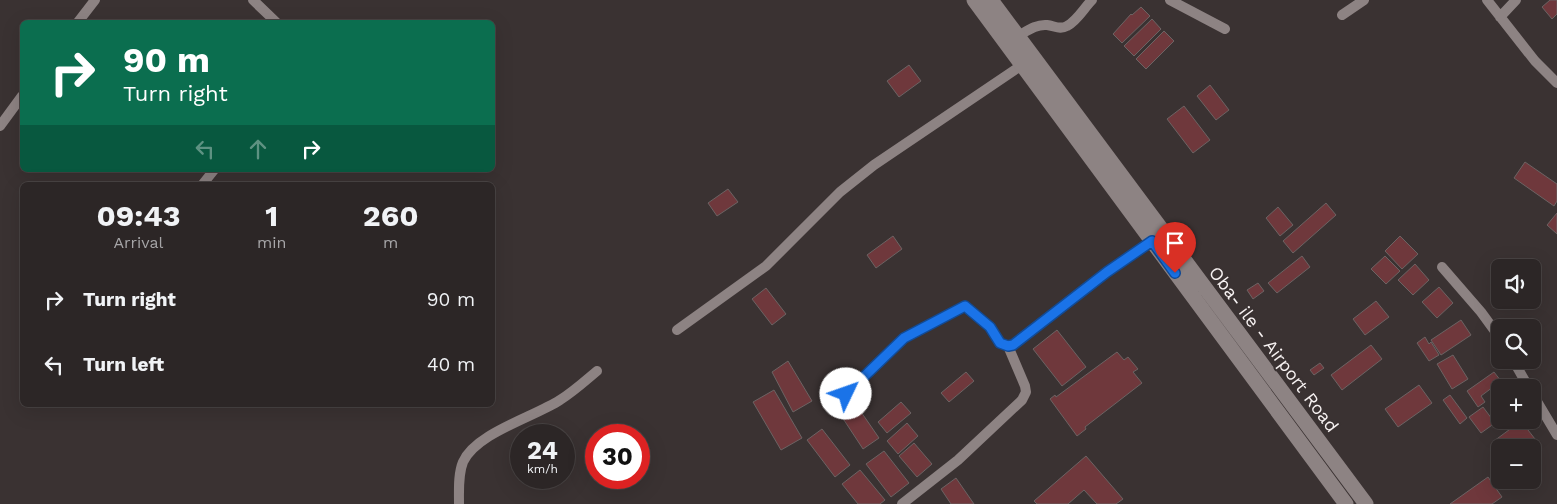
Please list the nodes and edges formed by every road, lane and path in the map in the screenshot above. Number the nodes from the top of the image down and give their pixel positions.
1 (95, 0) edge
2 (253, 0) edge
3 (974, 0) edge
4 (991, 0) edge
5 (1092, 0) edge
6 (1170, 0) edge
7 (1364, 0) edge
8 (1486, 0) edge
9 (1516, 0) edge
10 (1342, 15) dead end
11 (1500, 17) junction
12 (80, 20) edge
13 (274, 20) edge
14 (1225, 29) dead end
15 (1018, 36) junction
16 (1022, 65) junction
17 (1557, 83) edge
18 (20, 99) edge
19 (0, 126) edge
20 (212, 172) edge
21 (204, 182) edge
22 (1152, 241) junction
23 (1442, 267) dead end
24 (1491, 326) edge
25 (676, 330) dead end
26 (1008, 346) junction
27 (597, 371) dead end
28 (1267, 372) junction
29 (1255, 382) junction
30 (833, 405) dead end
31 (1541, 408) edge
32 (1557, 435) edge
33 (459, 504) edge
34 (902, 504) edge
35 (1346, 504) edge
36 (1366, 504) edge

1 - 12 street
2 - 13 street
3 - 16 main road, Oba- ile - Airport Road
4 - 15 main road, Oba- ile - Airport Road
5 - 15 street
6 - 14 street
7 - 10 street
8 - 11 street
9 - 11 street
11 - 17 street
15 - 28 main road, Oba- ile - Airport Road
16 - 22 main road, Oba- ile - Airport Road
16 - 25 street
18 - 19 street
20 - 21 street
22 - 26 street
22 - 29 main road, Oba- ile - Airport Road
23 - 24 street
26 - 30 street
26 - 34 street
27 - 33 street
28 - 29 main road
28 - 36 main road, Oba- ile - Airport Road
29 - 35 main road, Oba- ile - Airport Road
31 - 32 street

